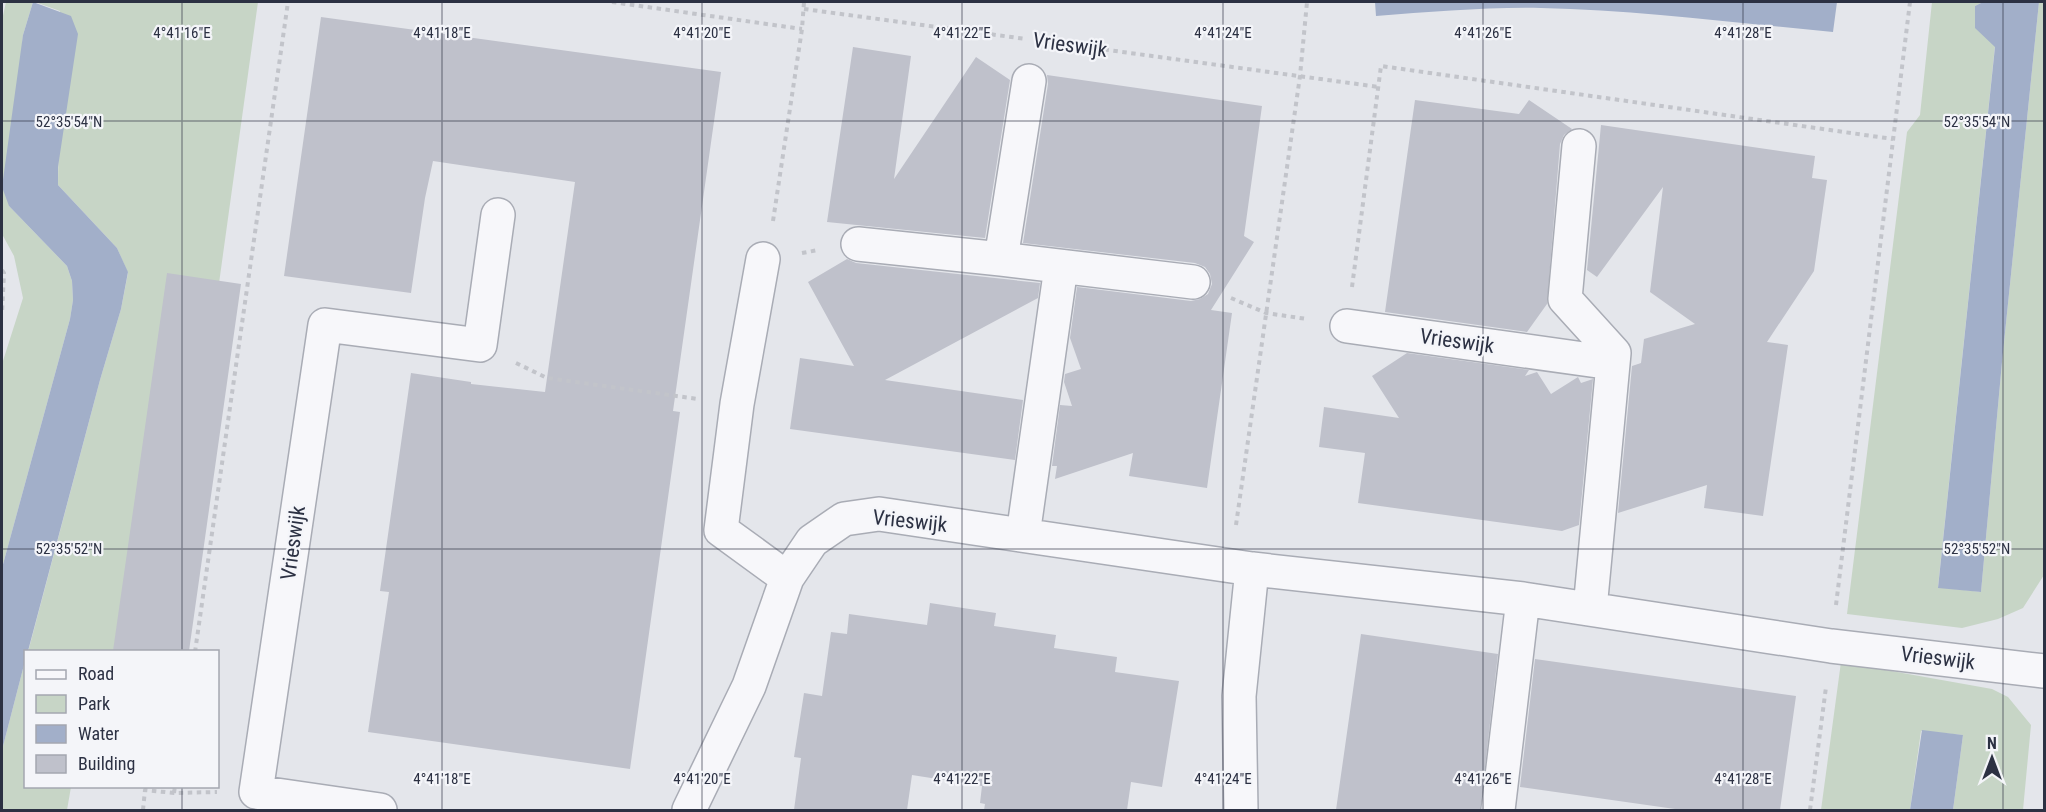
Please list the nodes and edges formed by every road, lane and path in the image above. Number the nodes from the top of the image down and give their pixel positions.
1 (288, 2) edge
2 (612, 2) edge
3 (804, 2) edge
4 (1307, 2) edge
5 (1910, 2) edge
6 (804, 9) junction
7 (802, 29) junction
8 (1028, 39) dead end
9 (1040, 40) dead end
10 (1300, 76) junction
11 (1029, 81) dead end
12 (1379, 87) dead end
13 (1579, 146) dead end
14 (498, 215) dead end
15 (858, 244) joint
16 (763, 259) junction
17 (1001, 259) junction
18 (1062, 267) junction
19 (2, 270) edge
20 (1193, 282) joint
21 (2, 313) edge
22 (1266, 313) junction
23 (1347, 326) joint
24 (480, 345) junction
25 (1612, 363) junction
26 (737, 404) junction
27 (1023, 535) junction
28 (1241, 567) junction
29 (788, 578) junction
30 (1523, 599) junction
31 (1590, 609) junction
32 (1831, 646) junction
33 (195, 650) edge
34 (2044, 671) edge
35 (175, 788) edge
36 (256, 792) junction
37 (174, 793) junction
38 (142, 810) edge
39 (380, 810) edge
40 (689, 810) edge
41 (1241, 810) edge
42 (1498, 810) edge
43 (1810, 810) edge

1 - 33 path
2 - 7 path
3 - 6 path
4 - 10 path
5 - 32 path
6 - 7 path
6 - 8 path, Vrieswijk
7 - 16 path
9 - 10 path, Vrieswijk
10 - 12 path, Vrieswijk
10 - 22 path
11 - 17 street, Vrieswijk
13 - 25 street
14 - 24 street
15 - 16 path
15 - 17 street
16 - 26 street
17 - 18 street
18 - 20 street
18 - 27 street
19 - 21 path
20 - 22 path
22 - 23 path
22 - 28 path
23 - 25 street, Vrieswijk
24 - 26 path
24 - 36 street, Vrieswijk
25 - 31 street
26 - 29 street
27 - 28 street, Vrieswijk
27 - 29 street, Vrieswijk
28 - 30 street, Vrieswijk
28 - 41 street
29 - 40 street, Vrieswijk
30 - 31 street, Vrieswijk
30 - 42 street
31 - 32 street, Vrieswijk
32 - 34 street, Vrieswijk
32 - 43 path
35 - 37 path
36 - 37 path
36 - 39 street
37 - 38 path

